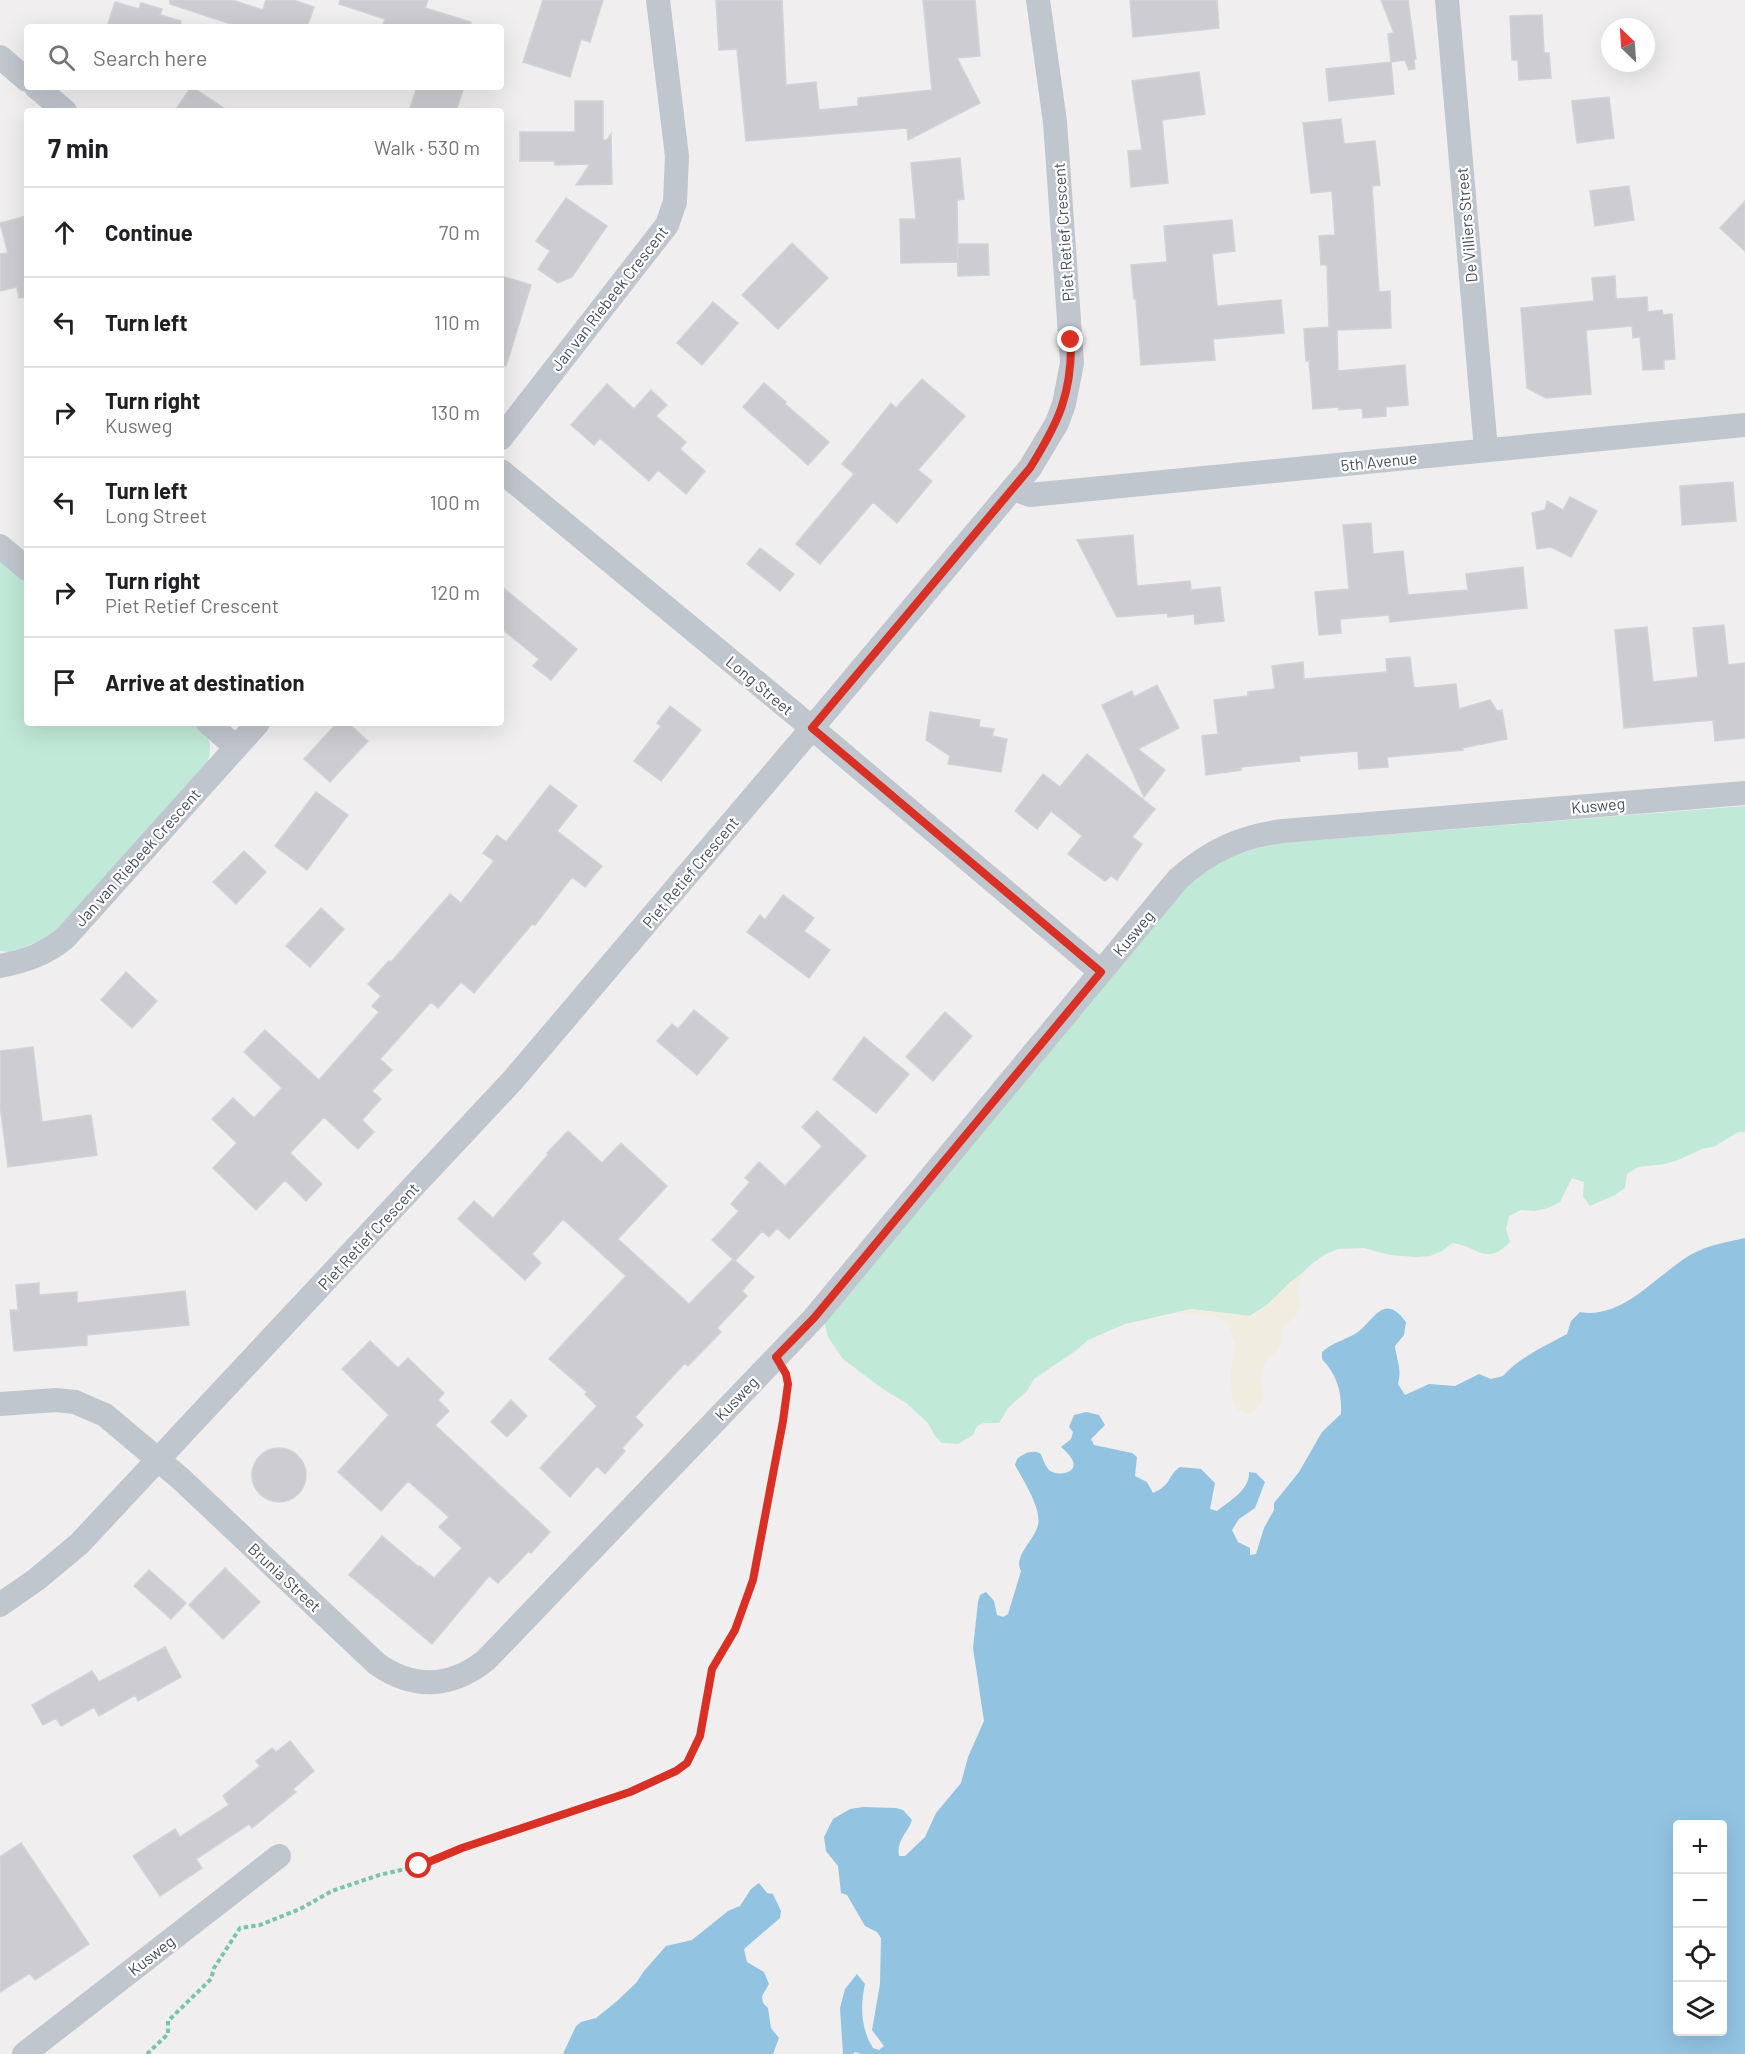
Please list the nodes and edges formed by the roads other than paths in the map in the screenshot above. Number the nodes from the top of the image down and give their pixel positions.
1 (658, 0) edge
2 (1038, 0) edge
3 (1447, 0) edge
4 (0, 57) edge
5 (24, 77) edge
6 (40, 90) edge
7 (61, 108) edge
8 (1745, 425) edge
9 (504, 434) edge
10 (1486, 450) junction
11 (504, 473) edge
12 (1013, 489) junction
13 (0, 546) edge
14 (24, 566) edge
15 (212, 726) edge
16 (255, 726) edge
17 (812, 728) junction
18 (236, 747) junction
19 (1745, 793) edge
20 (0, 966) edge
21 (1101, 972) junction
22 (0, 1404) edge
23 (159, 1460) junction
24 (0, 1605) edge
25 (418, 1682) joint
26 (279, 1856) dead end
27 (24, 2054) edge

1 - 9 street, Jan van Riebeek Crescent
2 - 12 street, Piet Retief Crescent
3 - 10 street, De Villiers Street
4 - 5 street
6 - 7 street
8 - 10 street, 5th Avenue
10 - 12 street, 5th Avenue
11 - 17 street, Long Street
12 - 17 street, Piet Retief Crescent
13 - 14 street
15 - 18 street
16 - 18 street, Jan van Riebeek Crescent
17 - 21 street, Long Street
17 - 23 street, Piet Retief Crescent
18 - 20 street, Jan van Riebeek Crescent
19 - 21 street, Kusweg
21 - 25 street, Kusweg
22 - 23 street, Brunia Street
23 - 24 street, Piet Retief Crescent
23 - 25 street, Brunia Street
26 - 27 street, Kusweg

